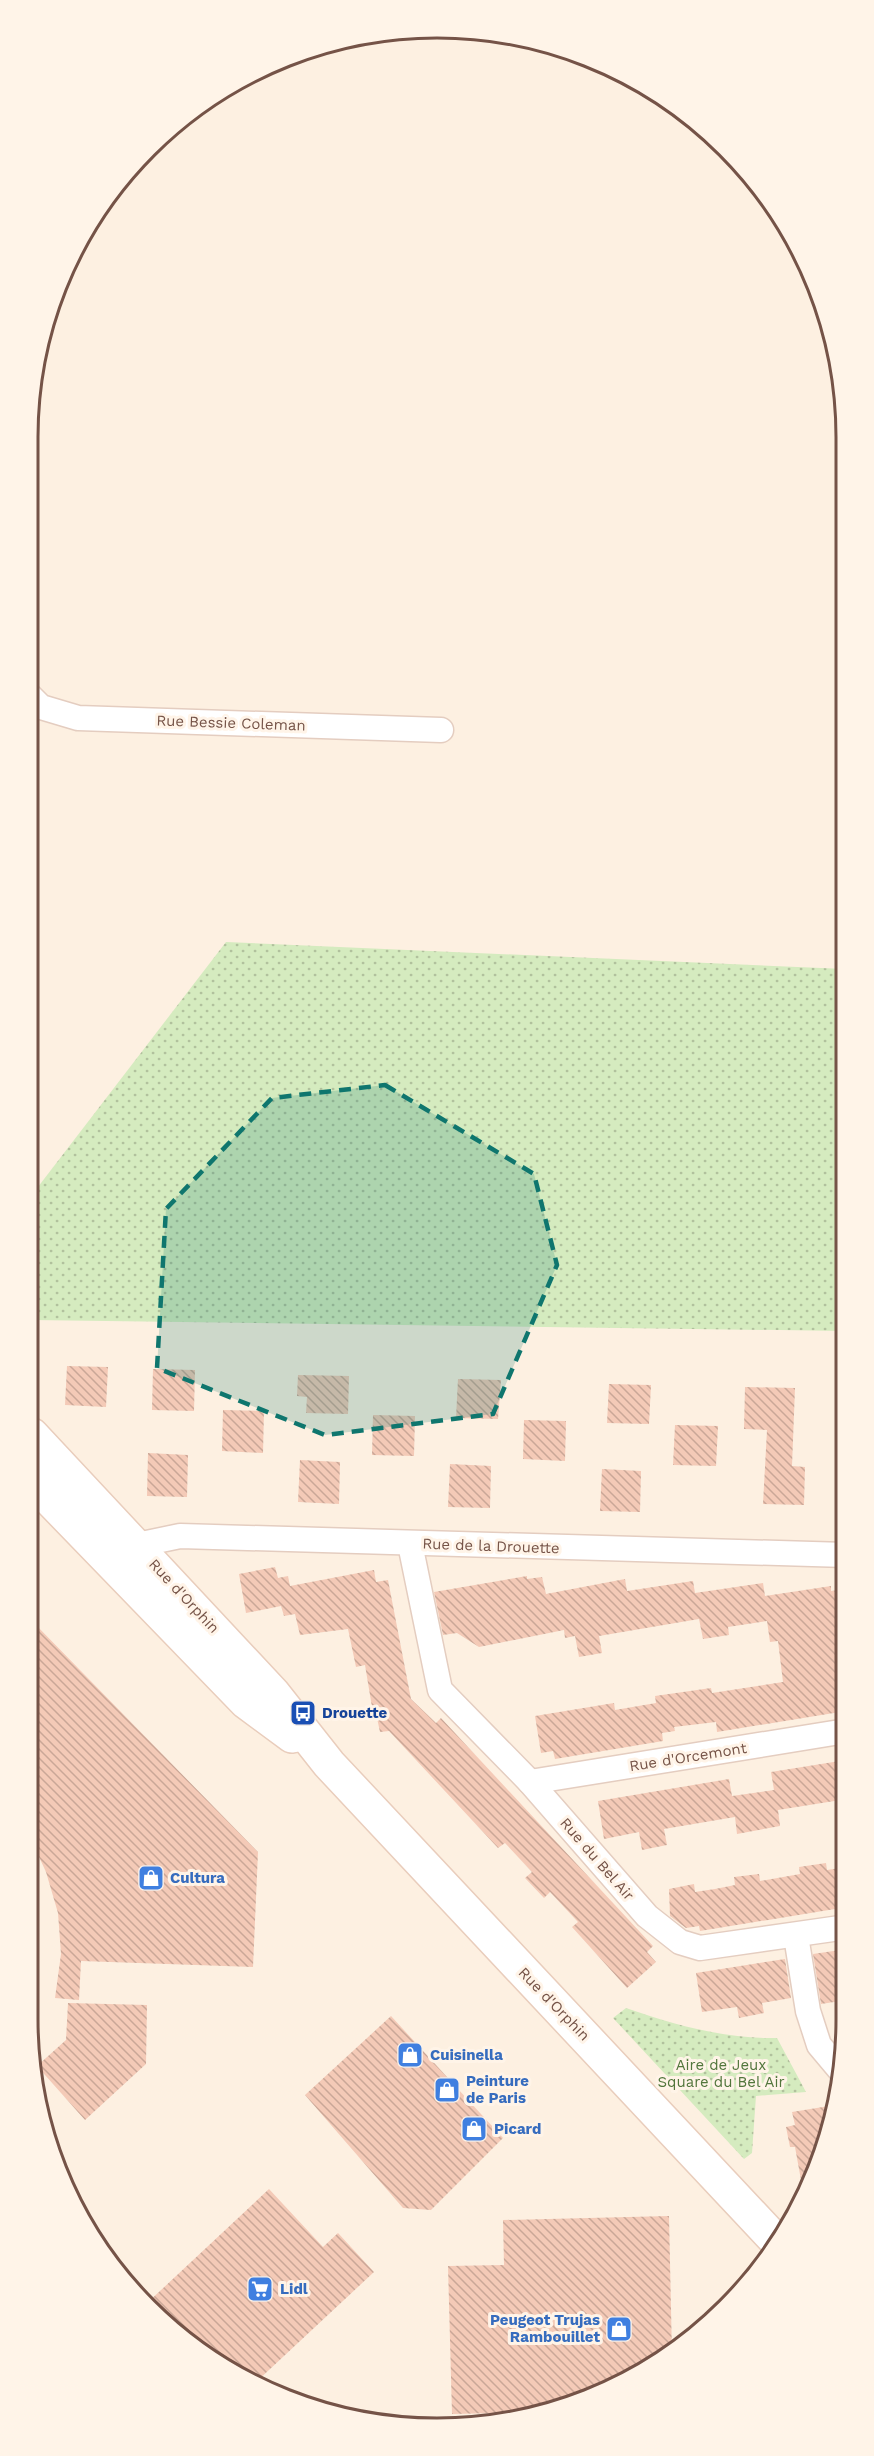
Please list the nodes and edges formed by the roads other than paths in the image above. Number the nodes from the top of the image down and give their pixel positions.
1 (38, 704) edge
2 (441, 730) dead end
3 (38, 1441) edge
4 (38, 1487) edge
5 (410, 1544) junction
6 (137, 1545) junction
7 (836, 1555) edge
8 (107, 1558) junction
9 (836, 1733) edge
10 (329, 1764) junction
11 (530, 1782) junction
12 (836, 1929) edge
13 (796, 1936) junction
14 (834, 2063) edge
15 (772, 2236) edge

1 - 2 street, Rue Bessie Coleman
3 - 6 main road, Rue d'Orphin
4 - 8 main road, Rue d'Orphin
5 - 6 street, Rue de la Drouette
5 - 7 street, Rue de la Drouette
5 - 11 street, Rue du Bel Air
6 - 8 main road
6 - 10 main road, Rue d'Orphin
8 - 10 main road, Rue d'Orphin
9 - 11 street, Rue d'Orcemont
10 - 15 main road, Rue d'Orphin
11 - 13 street, Rue du Bel Air
12 - 13 street, Rue du Bel Air
13 - 14 street

